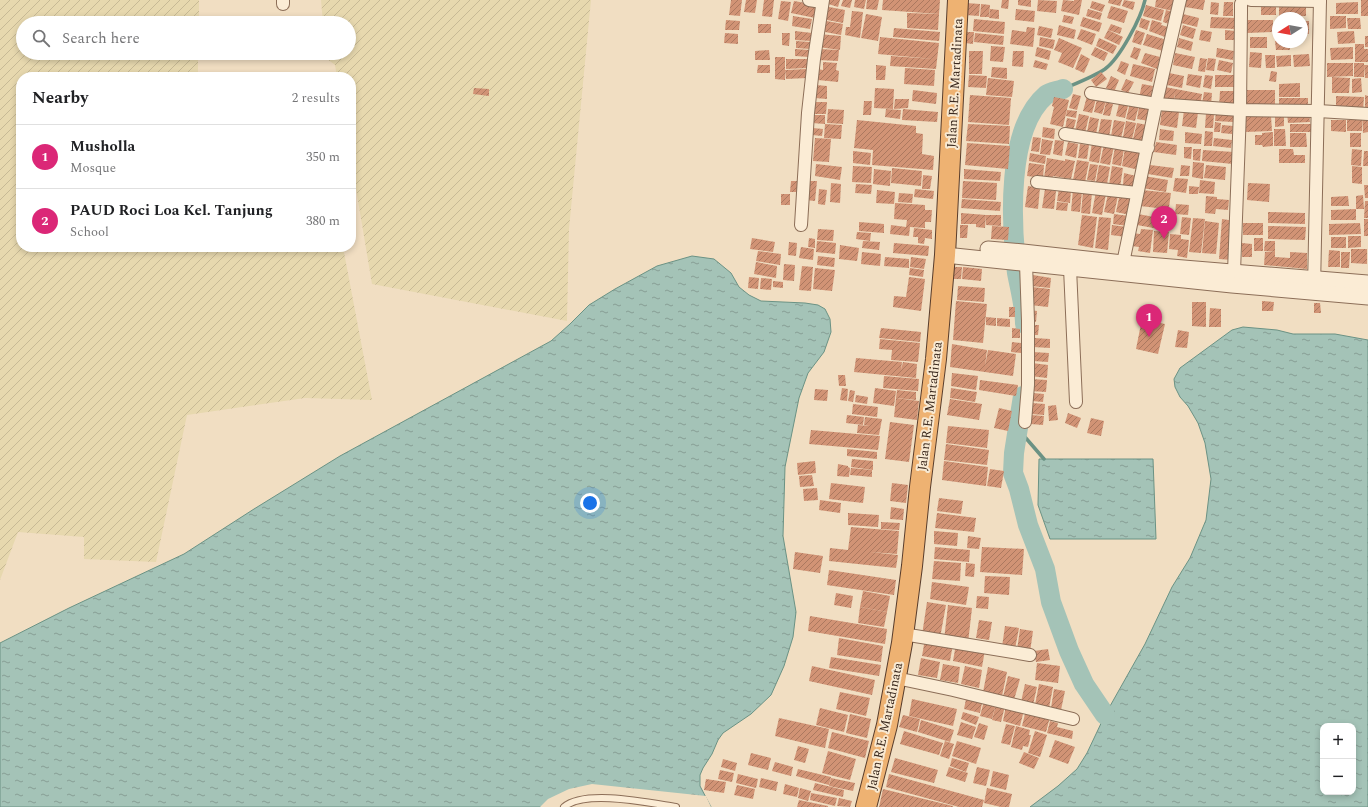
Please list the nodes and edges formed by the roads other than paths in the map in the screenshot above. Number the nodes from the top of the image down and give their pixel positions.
1 (809, 0) edge
2 (958, 0) edge
3 (1180, 0) edge
4 (1243, 0) edge
5 (1251, 0) edge
6 (822, 1) edge
7 (1320, 1) edge
8 (1091, 93) dead end
9 (1156, 104) junction
10 (1240, 110) junction
11 (1318, 111) junction
12 (1368, 114) edge
13 (1065, 134) dead end
14 (1148, 148) junction
15 (1036, 182) dead end
16 (1137, 193) junction
17 (801, 225) dead end
18 (945, 250) junction
19 (1024, 259) junction
20 (1123, 263) junction
21 (1070, 268) junction
22 (1234, 272) junction
23 (1368, 283) edge
24 (1314, 286) junction
25 (1368, 298) edge
26 (1076, 402) dead end
27 (1024, 422) dead end
28 (903, 634) junction
29 (1030, 655) dead end
30 (896, 678) junction
31 (1073, 719) dead end
32 (564, 807) edge
33 (676, 807) edge
34 (866, 807) edge

1 - 6 street
2 - 18 highway, Jalan R.E. Martadinata
3 - 9 street
4 - 10 street
5 - 7 street
6 - 17 street
7 - 11 street
8 - 9 street
9 - 10 street
9 - 14 street
10 - 11 street
10 - 22 street
11 - 12 street
11 - 24 street
13 - 14 street
14 - 16 street
15 - 16 street
16 - 20 street
18 - 19 street
18 - 28 highway, Jalan R.E. Martadinata
19 - 20 street
19 - 21 street
19 - 27 street
20 - 22 street
21 - 24 street
21 - 26 street
22 - 24 street
23 - 24 street
24 - 25 street
28 - 29 street
28 - 30 highway, Jalan R.E. Martadinata
30 - 31 street
30 - 34 highway, Jalan R.E. Martadinata
32 - 33 lane

